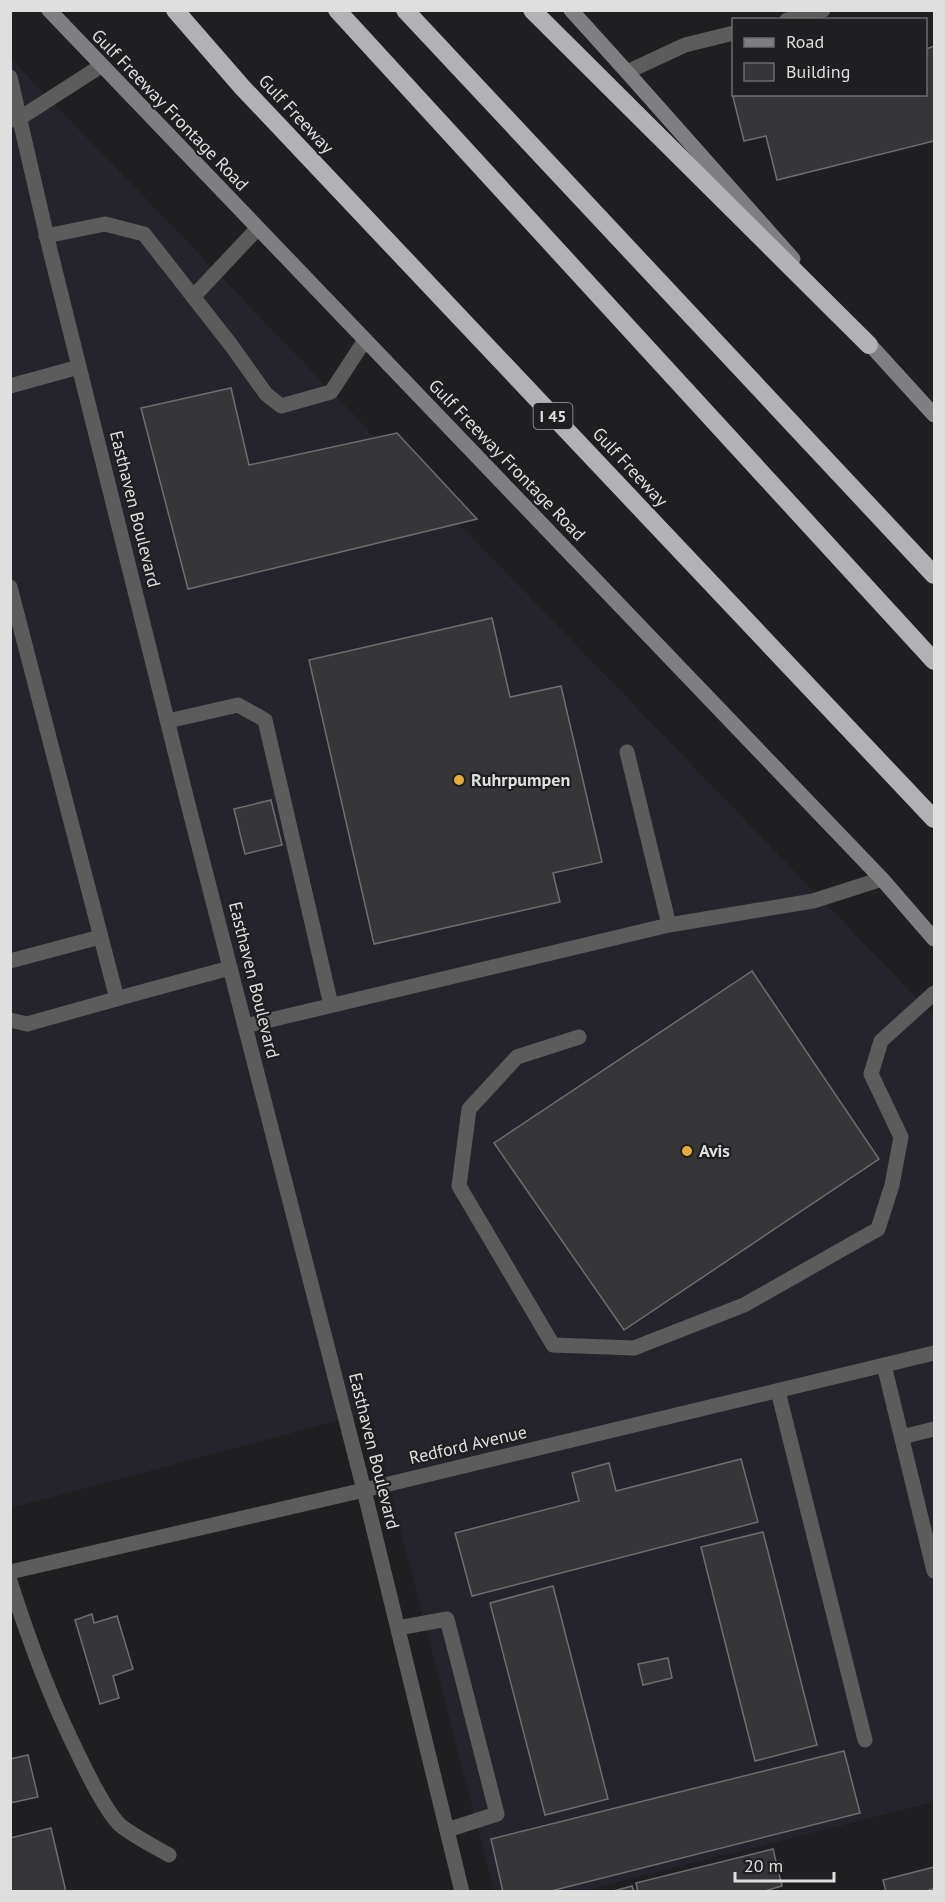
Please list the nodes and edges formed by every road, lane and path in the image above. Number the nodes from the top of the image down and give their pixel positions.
1 (49, 10) edge
2 (175, 10) edge
3 (337, 10) edge
4 (405, 10) edge
5 (532, 10) edge
6 (571, 10) edge
7 (824, 10) edge
8 (794, 18) edge
9 (732, 34) edge
10 (101, 66) junction
11 (627, 72) junction
12 (10, 77) edge
13 (15, 119) edge
14 (257, 229) junction
15 (46, 236) junction
16 (193, 297) junction
17 (364, 340) junction
18 (869, 345) junction
19 (79, 367) junction
20 (10, 386) edge
21 (934, 415) edge
22 (934, 575) edge
23 (10, 587) edge
24 (934, 661) edge
25 (168, 721) junction
26 (627, 752) dead end
27 (934, 819) edge
28 (882, 879) junction
29 (669, 926) junction
30 (100, 937) junction
31 (934, 939) edge
32 (10, 961) edge
33 (230, 968) junction
34 (934, 993) edge
35 (117, 999) junction
36 (331, 1005) junction
37 (10, 1020) edge
38 (245, 1026) junction
39 (579, 1037) dead end
40 (934, 1353) edge
41 (884, 1365) junction
42 (778, 1391) junction
43 (934, 1429) edge
44 (902, 1437) junction
45 (364, 1490) junction
46 (10, 1572) edge
47 (934, 1572) edge
48 (10, 1581) edge
49 (398, 1628) junction
50 (865, 1740) dead end
51 (447, 1830) junction
52 (169, 1855) dead end
53 (462, 1892) edge

1 - 10 main road, Gulf Freeway Frontage Road
2 - 27 highway, Gulf Freeway / I 45
3 - 24 highway
4 - 22 highway
5 - 18 highway
6 - 11 main road
7 - 8 street
9 - 11 street
10 - 13 street
10 - 14 main road, Gulf Freeway Frontage Road
11 - 18 main road
12 - 13 street, Easthaven Boulevard
13 - 15 street, Easthaven Boulevard
14 - 16 street
14 - 17 main road, Gulf Freeway Frontage Road
15 - 16 street
15 - 19 street, Easthaven Boulevard
16 - 17 street
17 - 28 main road, Gulf Freeway Frontage Road
18 - 21 main road
19 - 20 street
19 - 25 street, Easthaven Boulevard
23 - 30 street
25 - 33 street, Easthaven Boulevard
25 - 36 street
26 - 29 street
28 - 29 street
28 - 31 main road, Gulf Freeway Frontage Road
29 - 36 street
30 - 32 street
30 - 35 street
33 - 35 street
33 - 38 street, Easthaven Boulevard
34 - 39 street
35 - 37 street
36 - 38 street
38 - 45 street, Easthaven Boulevard
40 - 41 street, Redford Avenue
41 - 42 street, Redford Avenue
41 - 44 street
42 - 45 street, Redford Avenue
42 - 50 street
43 - 44 street
44 - 47 street
45 - 46 street, Redford Avenue
45 - 49 street, Easthaven Boulevard
48 - 52 street
49 - 51 street, Easthaven Boulevard
49 - 51 street
51 - 53 street, Easthaven Boulevard

